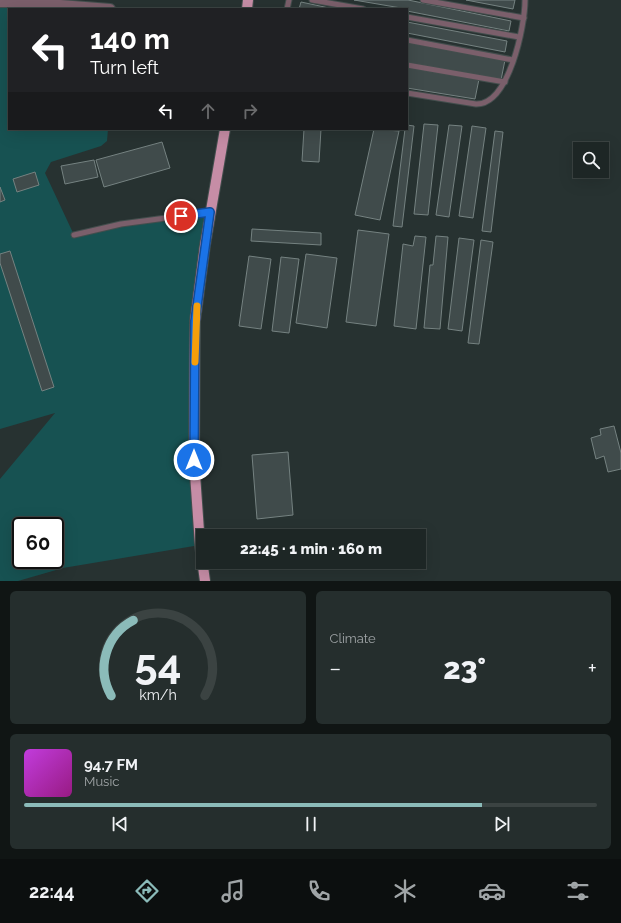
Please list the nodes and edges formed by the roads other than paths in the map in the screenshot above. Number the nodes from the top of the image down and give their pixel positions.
1 (312, 0) edge
2 (423, 0) edge
3 (526, 0) edge
4 (0, 2) edge
5 (98, 8) edge
6 (357, 8) edge
7 (408, 17) edge
8 (524, 18) junction
9 (519, 37) junction
10 (408, 40) edge
11 (513, 60) junction
12 (408, 65) edge
13 (505, 82) junction
14 (408, 93) edge
15 (225, 130) edge
16 (210, 212) junction
17 (74, 235) dead end
18 (205, 581) edge

1 - 6 lane
2 - 8 lane
3 - 8 lane
4 - 5 street
7 - 9 lane
8 - 9 lane
9 - 11 lane
10 - 11 lane
11 - 13 lane
12 - 13 lane
13 - 14 lane
15 - 16 main road
16 - 17 lane
16 - 18 main road

